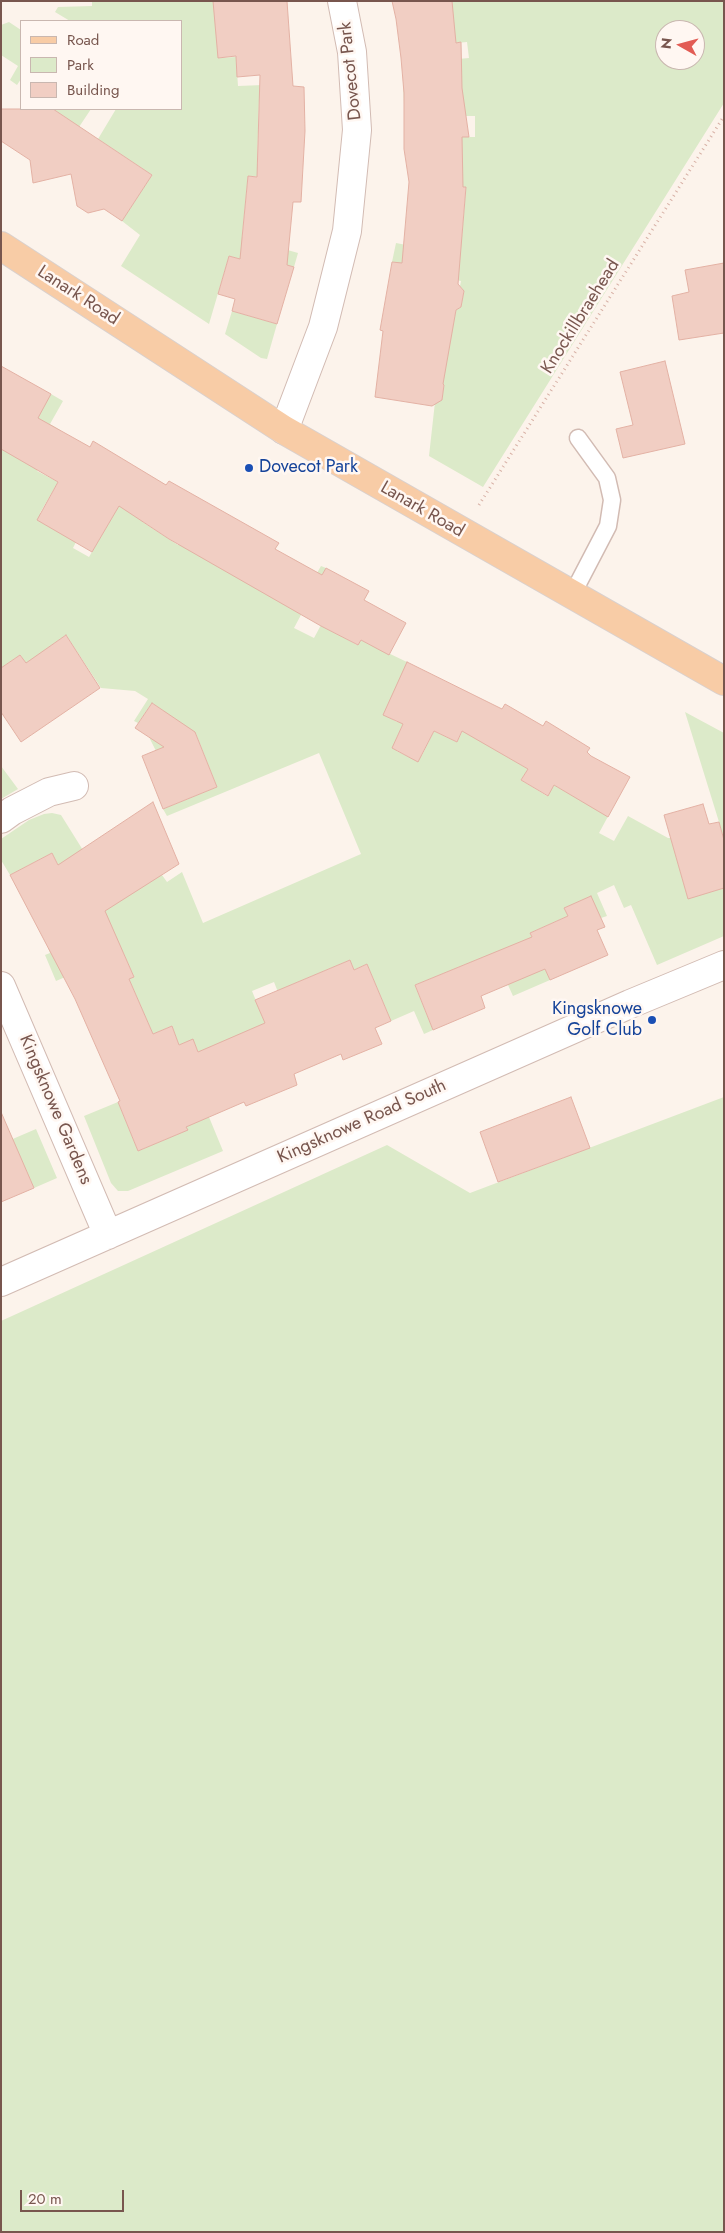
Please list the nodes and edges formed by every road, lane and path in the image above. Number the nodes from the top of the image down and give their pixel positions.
1 (342, 1) edge
2 (724, 116) edge
3 (1, 246) edge
4 (284, 430) junction
5 (578, 438) dead end
6 (462, 533) junction
7 (572, 595) junction
8 (724, 681) edge
9 (74, 786) dead end
10 (1, 819) edge
11 (724, 965) edge
12 (1, 986) edge
13 (108, 1235) junction
14 (1, 1282) edge

1 - 4 street, Dovecot Park
2 - 6 path, Knockillbraehead
3 - 4 main road, Lanark Road
4 - 6 main road, Lanark Road
5 - 7 lane
6 - 7 main road, Lanark Road
7 - 8 main road, Lanark Road
9 - 10 street
11 - 13 street, Kingsknowe Road South
12 - 13 street, Kingsknowe Gardens
13 - 14 street, Kingsknowe Road South

